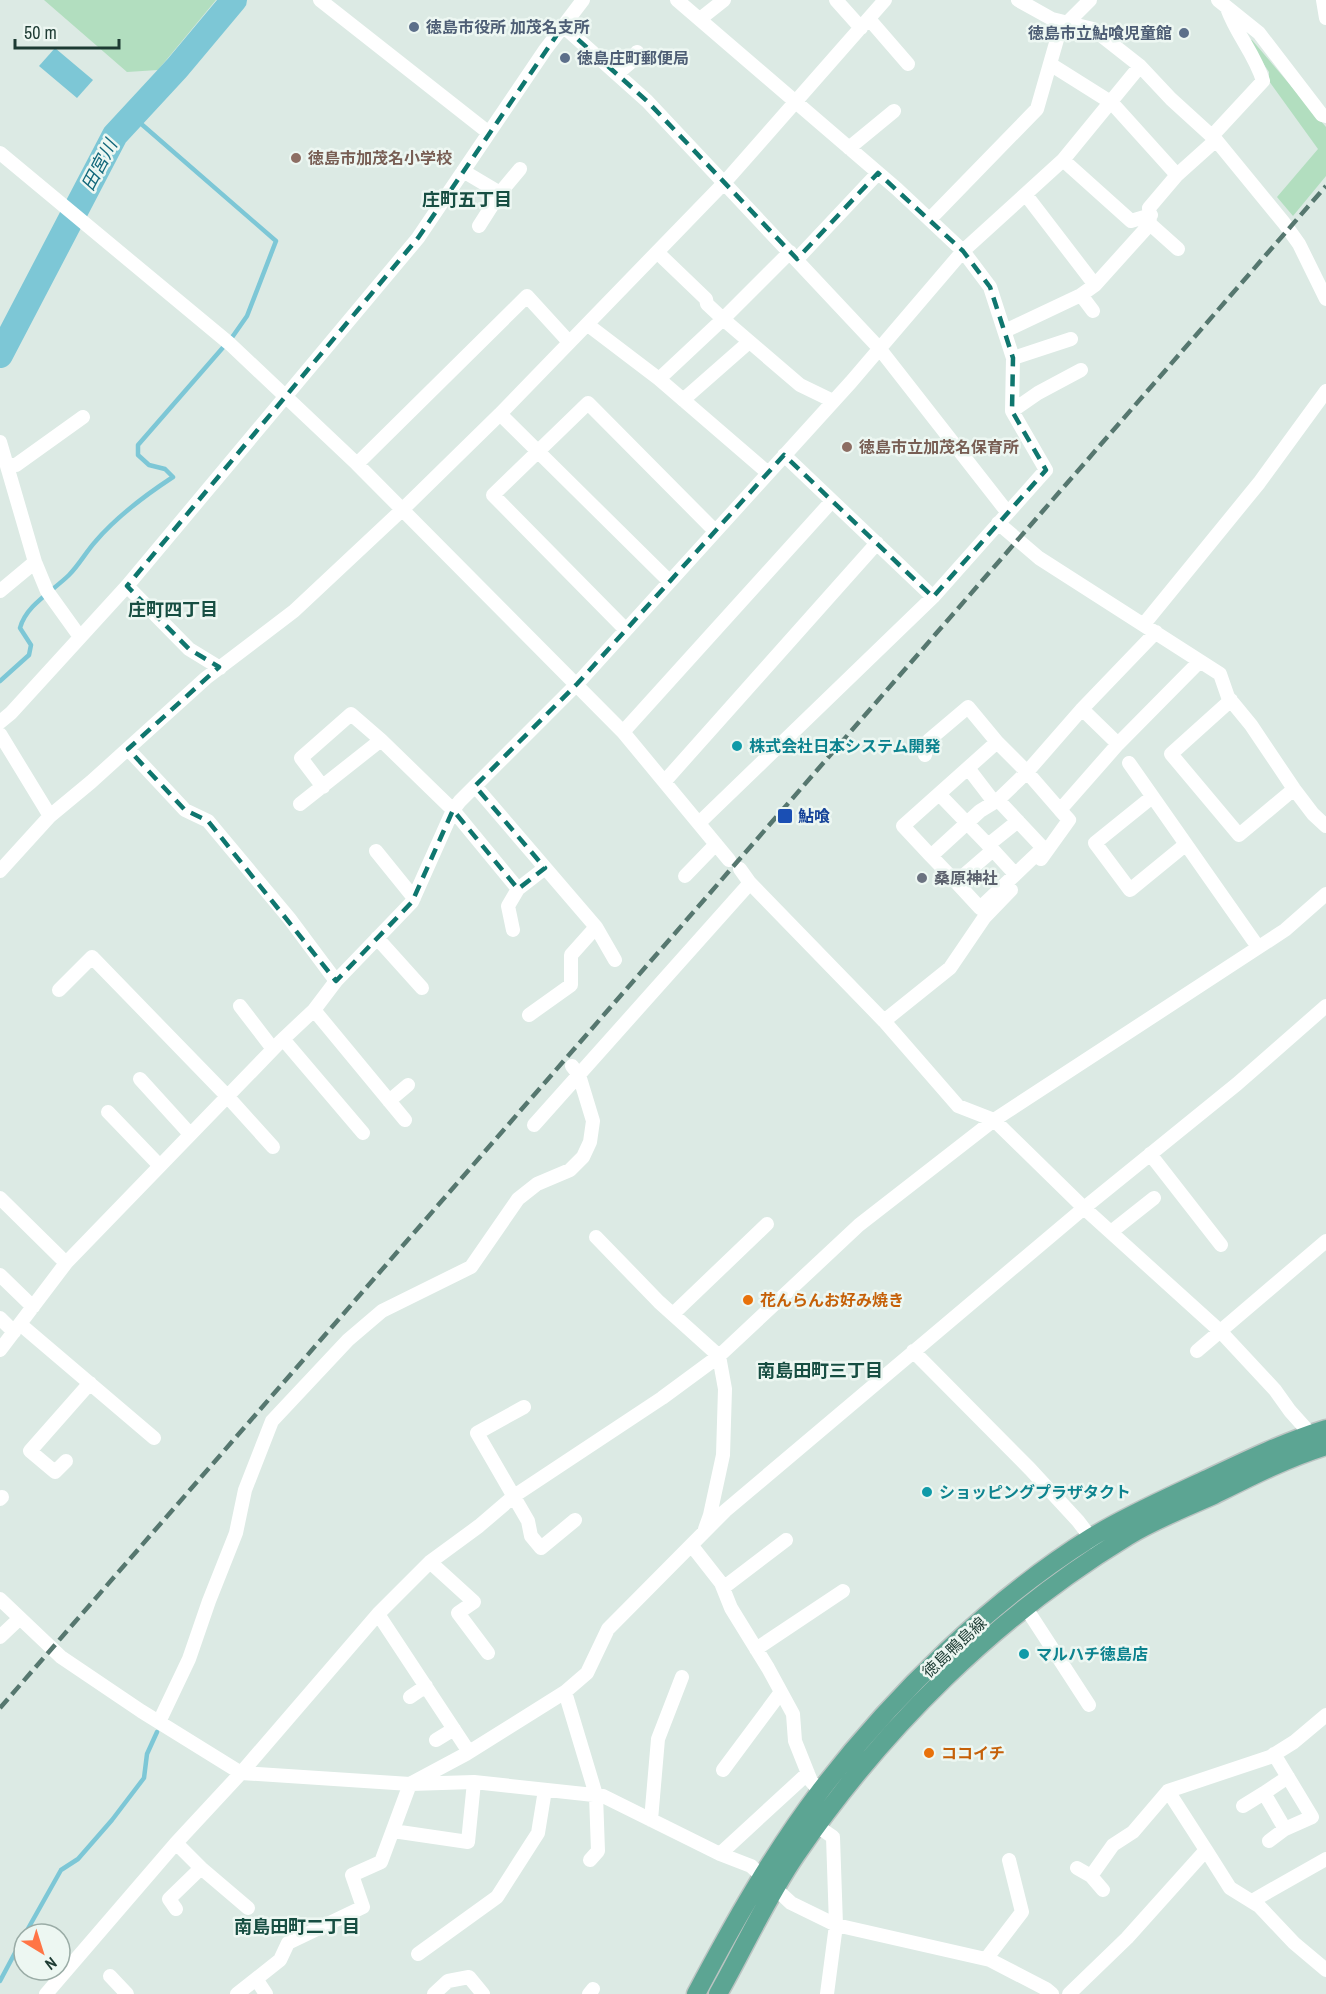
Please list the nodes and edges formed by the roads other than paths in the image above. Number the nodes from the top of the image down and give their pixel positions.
1 (320, 0) edge
2 (583, 0) edge
3 (677, 0) edge
4 (724, 0) edge
5 (836, 0) edge
6 (885, 0) edge
7 (1018, 0) edge
8 (1090, 0) edge
9 (1323, 0) edge
10 (1222, 3) edge
11 (1326, 18) edge
12 (700, 19) junction
13 (1065, 22) junction
14 (865, 24) junction
15 (563, 26) junction
16 (637, 52) dead end
17 (908, 64) dead end
18 (1050, 64) junction
19 (1140, 66) junction
20 (616, 74) junction
21 (795, 102) junction
22 (1112, 103) junction
23 (894, 111) dead end
24 (1326, 116) edge
25 (489, 133) junction
26 (1214, 138) junction
27 (849, 148) junction
28 (0, 153) edge
29 (1063, 160) junction
30 (520, 169) dead end
31 (464, 171) junction
32 (878, 173) junction
33 (1177, 175) junction
34 (724, 183) junction
35 (500, 193) junction
36 (1026, 195) junction
37 (930, 219) junction
38 (1150, 219) junction
39 (479, 226) dead end
40 (1178, 249) dead end
41 (963, 251) junction
42 (658, 254) junction
43 (793, 256) junction
44 (1095, 285) junction
45 (1081, 295) junction
46 (1326, 300) edge
47 (1093, 311) dead end
48 (723, 319) junction
49 (588, 325) junction
50 (1005, 332) junction
51 (1071, 339) dead end
52 (569, 342) junction
53 (749, 342) junction
54 (879, 348) junction
55 (1012, 358) junction
56 (1081, 370) dead end
57 (659, 379) junction
58 (1326, 391) edge
59 (287, 397) junction
60 (683, 400) junction
61 (833, 401) junction
62 (1012, 411) junction
63 (500, 414) junction
64 (83, 417) dead end
65 (0, 441) edge
66 (538, 451) junction
67 (784, 456) junction
68 (357, 464) junction
69 (7, 465) junction
70 (768, 473) junction
71 (832, 501) junction
72 (403, 509) junction
73 (1003, 518) junction
74 (715, 531) junction
75 (877, 543) junction
76 (35, 562) junction
77 (669, 580) junction
78 (127, 586) junction
79 (0, 591) edge
80 (933, 597) junction
81 (1150, 628) junction
82 (625, 629) junction
83 (80, 637) junction
84 (1200, 661) junction
85 (220, 668) junction
86 (577, 684) junction
87 (1231, 700) junction
88 (1082, 709) junction
89 (0, 722) edge
90 (623, 732) junction
91 (0, 734) edge
92 (381, 740) junction
93 (997, 742) junction
94 (1118, 744) junction
95 (128, 749) junction
96 (925, 755) dead end
97 (1128, 763) dead end
98 (968, 768) junction
99 (1028, 772) junction
100 (665, 781) junction
101 (475, 786) junction
102 (323, 787) junction
103 (1294, 789) junction
104 (939, 794) junction
105 (1152, 797) junction
106 (996, 801) junction
107 (300, 804) dead end
108 (453, 810) junction
109 (1060, 810) junction
110 (50, 816) junction
111 (1018, 821) junction
112 (699, 823) junction
113 (966, 824) junction
114 (1326, 826) edge
115 (716, 844) junction
116 (1185, 845) junction
117 (990, 848) junction
118 (376, 851) dead end
119 (931, 856) junction
120 (545, 868) junction
121 (0, 871) edge
122 (1015, 874) junction
123 (685, 876) dead end
124 (956, 882) junction
125 (750, 883) junction
126 (518, 890) junction
127 (1326, 894) edge
128 (414, 898) junction
129 (596, 927) junction
130 (513, 930) dead end
131 (377, 938) junction
132 (1258, 948) junction
133 (615, 960) dead end
134 (336, 981) junction
135 (422, 988) dead end
136 (59, 990) dead end
137 (240, 1006) dead end
138 (1326, 1006) edge
139 (314, 1010) junction
140 (529, 1015) dead end
141 (884, 1021) junction
142 (278, 1044) junction
143 (576, 1070) junction
144 (140, 1079) dead end
145 (408, 1085) dead end
146 (227, 1096) junction
147 (389, 1101) junction
148 (108, 1112) dead end
149 (405, 1120) dead end
150 (993, 1120) junction
151 (534, 1125) dead end
152 (363, 1133) dead end
153 (190, 1134) junction
154 (273, 1147) dead end
155 (1150, 1154) junction
156 (160, 1166) junction
157 (0, 1198) edge
158 (1154, 1198) dead end
159 (1084, 1208) junction
160 (767, 1224) dead end
161 (1111, 1232) junction
162 (596, 1238) dead end
163 (1326, 1241) edge
164 (1221, 1245) dead end
165 (66, 1263) junction
166 (0, 1275) edge
167 (33, 1307) junction
168 (673, 1314) junction
169 (0, 1318) edge
170 (17, 1328) junction
171 (1221, 1332) junction
172 (0, 1350) edge
173 (913, 1351) junction
174 (1197, 1351) dead end
175 (719, 1356) junction
176 (90, 1383) junction
177 (524, 1407) dead end
178 (1318, 1431) edge
179 (153, 1438) dead end
180 (1325, 1448) edge
181 (66, 1461) dead end
182 (514, 1496) junction
183 (575, 1520) dead end
184 (703, 1534) junction
185 (786, 1540) dead end
186 (1097, 1545) junction
187 (692, 1546) junction
188 (430, 1562) junction
189 (723, 1588) junction
190 (843, 1591) dead end
191 (0, 1599) edge
192 (1026, 1608) junction
193 (378, 1614) junction
194 (20, 1618) junction
195 (0, 1637) edge
196 (756, 1649) junction
197 (488, 1653) dead end
198 (682, 1677) dead end
199 (426, 1686) junction
200 (565, 1692) junction
201 (781, 1692) junction
202 (410, 1697) dead end
203 (1089, 1705) dead end
204 (1326, 1715) edge
205 (159, 1722) junction
206 (454, 1729) junction
207 (436, 1740) dead end
208 (469, 1752) junction
209 (1274, 1754) junction
210 (723, 1770) dead end
211 (242, 1773) junction
212 (808, 1773) junction
213 (1288, 1778) junction
214 (474, 1782) junction
215 (410, 1784) junction
216 (545, 1790) junction
217 (820, 1791) junction
218 (1168, 1791) junction
219 (1264, 1792) junction
220 (596, 1795) junction
221 (1243, 1806) dead end
222 (651, 1820) junction
223 (817, 1826) junction
224 (1286, 1829) junction
225 (393, 1831) junction
226 (1269, 1841) dead end
227 (176, 1843) junction
228 (1206, 1850) junction
229 (720, 1854) junction
230 (1326, 1859) edge
231 (590, 1860) dead end
232 (1009, 1860) dead end
233 (201, 1868) junction
234 (1077, 1868) dead end
235 (1091, 1876) junction
236 (769, 1883) junction
237 (1103, 1890) dead end
238 (1252, 1901) junction
239 (248, 1908) dead end
240 (176, 1909) dead end
241 (836, 1925) junction
242 (418, 1954) dead end
243 (986, 1959) junction
244 (1325, 1967) edge
245 (110, 1976) dead end
246 (255, 1980) junction
247 (46, 1994) edge
248 (127, 1994) edge
249 (237, 1994) edge
250 (266, 1994) edge
251 (434, 1994) edge
252 (483, 1994) edge
253 (696, 1994) edge
254 (718, 1994) edge
255 (827, 1994) edge
256 (1052, 1994) edge
257 (1069, 1994) edge

1 - 25 street
2 - 15 street
3 - 12 street
4 - 12 street
5 - 14 street
6 - 14 street
7 - 13 street
8 - 13 street
9 - 11 street
10 - 24 street
10 - 26 street
12 - 21 street
13 - 18 street
13 - 19 street
14 - 17 street
14 - 21 street
15 - 20 street
15 - 25 street
16 - 20 street
18 - 22 street
18 - 37 street
19 - 22 street
19 - 26 street
20 - 34 street
21 - 27 street
21 - 34 street
22 - 29 street
22 - 33 street
23 - 27 street
25 - 31 street
26 - 33 street
26 - 46 street
27 - 32 street
28 - 59 street
29 - 36 street
29 - 38 street
30 - 35 street
31 - 35 street
31 - 59 street
32 - 37 street
32 - 43 street
33 - 38 street
34 - 42 street
34 - 43 street
35 - 39 street
36 - 41 street
36 - 44 street
37 - 41 street
38 - 40 street
38 - 44 street
41 - 50 street
41 - 54 street
42 - 48 street
42 - 49 street
43 - 48 street
43 - 54 street
44 - 45 street
45 - 47 street
45 - 50 street
48 - 53 street
48 - 57 street
49 - 52 street
49 - 57 street
50 - 55 street
51 - 55 street
52 - 63 street
52 - 68 street
53 - 60 street
53 - 61 street
54 - 61 street
54 - 73 street
55 - 62 street
56 - 62 street
57 - 60 street
58 - 81 street
59 - 68 street
59 - 78 street
60 - 70 street
61 - 67 street
62 - 73 street
63 - 66 street
63 - 72 street
64 - 69 street
65 - 69 street
66 - 74 street
66 - 77 street
66 - 82 street
67 - 70 street
67 - 71 street
68 - 72 street
69 - 76 street
70 - 74 street
71 - 75 street
71 - 90 street
72 - 85 street
72 - 86 street
73 - 80 street
73 - 81 street
74 - 77 street
75 - 80 street
75 - 100 street
76 - 79 street
76 - 83 street
77 - 82 street
78 - 83 street
78 - 85 street
80 - 112 street
81 - 84 street
81 - 88 street
82 - 86 street
83 - 89 street
84 - 87 street
84 - 94 street
85 - 95 street
86 - 90 street
86 - 101 street
87 - 103 street
87 - 103 street
88 - 94 street
88 - 99 street
90 - 100 street
91 - 110 street
92 - 102 street
92 - 102 street
92 - 108 street
93 - 96 street
93 - 98 street
93 - 99 street
94 - 109 street
95 - 110 street
95 - 134 street
97 - 105 street
98 - 104 street
98 - 106 street
99 - 106 street
99 - 109 street
100 - 112 street
101 - 108 street
101 - 120 street
102 - 107 street
103 - 114 street
104 - 113 street
104 - 119 street
105 - 116 street
105 - 116 street
106 - 111 street
106 - 113 street
108 - 126 street
108 - 128 street
109 - 141 street
110 - 121 street
111 - 117 street
111 - 122 street
112 - 115 street
113 - 117 street
113 - 119 street
115 - 123 street
115 - 125 street
116 - 132 street
117 - 122 street
117 - 124 street
118 - 128 street
119 - 124 street
120 - 126 street
120 - 129 street
122 - 124 street
125 - 141 street
125 - 143 street
126 - 130 street
127 - 132 street
128 - 131 street
129 - 133 street
129 - 140 street
131 - 134 street
131 - 135 street
132 - 150 street
134 - 139 street
136 - 146 street
137 - 142 street
138 - 155 street
139 - 142 street
139 - 147 street
141 - 150 street
142 - 146 street
142 - 152 street
143 - 151 street
143 - 205 street
144 - 153 street
145 - 147 street
146 - 153 street
146 - 154 street
147 - 149 street
148 - 156 street
150 - 159 street
150 - 175 street
153 - 156 street
155 - 159 street
155 - 164 street
156 - 165 street
157 - 165 street
158 - 161 street
159 - 161 street
159 - 173 street
160 - 168 street
161 - 171 street
162 - 168 street
163 - 171 street
165 - 167 street
166 - 167 street
167 - 170 street
168 - 175 street
169 - 170 street
170 - 172 street
170 - 176 street
171 - 174 street
171 - 178 street
173 - 184 street
173 - 186 street
175 - 182 street
175 - 184 street
176 - 179 street
176 - 181 street
177 - 182 street
178 - 180 street
178 - 186 main road, 徳島鴨島線
180 - 186 main road, 徳島鴨島線
182 - 183 street
182 - 188 street
184 - 187 street
185 - 189 street
186 - 192 main road, 徳島鴨島線
186 - 217 main road, 徳島鴨島線
187 - 189 street
187 - 200 street
188 - 193 street
188 - 197 street
189 - 196 street
190 - 196 street
191 - 194 street
192 - 203 street
192 - 223 main road, 徳島鴨島線
193 - 199 street
193 - 211 street
194 - 195 street
194 - 205 street
196 - 201 street
198 - 222 street
199 - 202 street
199 - 206 street
200 - 208 street
200 - 220 street
201 - 210 street
201 - 212 street
204 - 209 street
205 - 211 street
206 - 207 street
206 - 208 street
208 - 215 street
209 - 213 street
209 - 218 street
211 - 215 street
211 - 227 street
212 - 217 street
212 - 229 street
213 - 219 street
213 - 224 street
214 - 215 street
214 - 216 street
214 - 225 street
215 - 225 street
216 - 220 street
216 - 242 street
217 - 236 main road, 徳島鴨島線
218 - 228 street
218 - 235 street
219 - 221 street
219 - 224 street
220 - 222 street
220 - 231 street
222 - 229 street
223 - 236 main road, 徳島鴨島線
223 - 241 street
224 - 226 street
225 - 246 street
227 - 233 street
227 - 247 street
228 - 238 street
228 - 257 street
229 - 236 street
230 - 238 street
232 - 243 street
233 - 239 street
233 - 240 street
234 - 235 street
235 - 237 street
236 - 241 street
236 - 253 main road, 徳島鴨島線
236 - 254 main road, 徳島鴨島線
238 - 244 street
241 - 243 street
241 - 255 street
243 - 256 street
245 - 248 street
246 - 249 street
246 - 250 street
251 - 252 street

